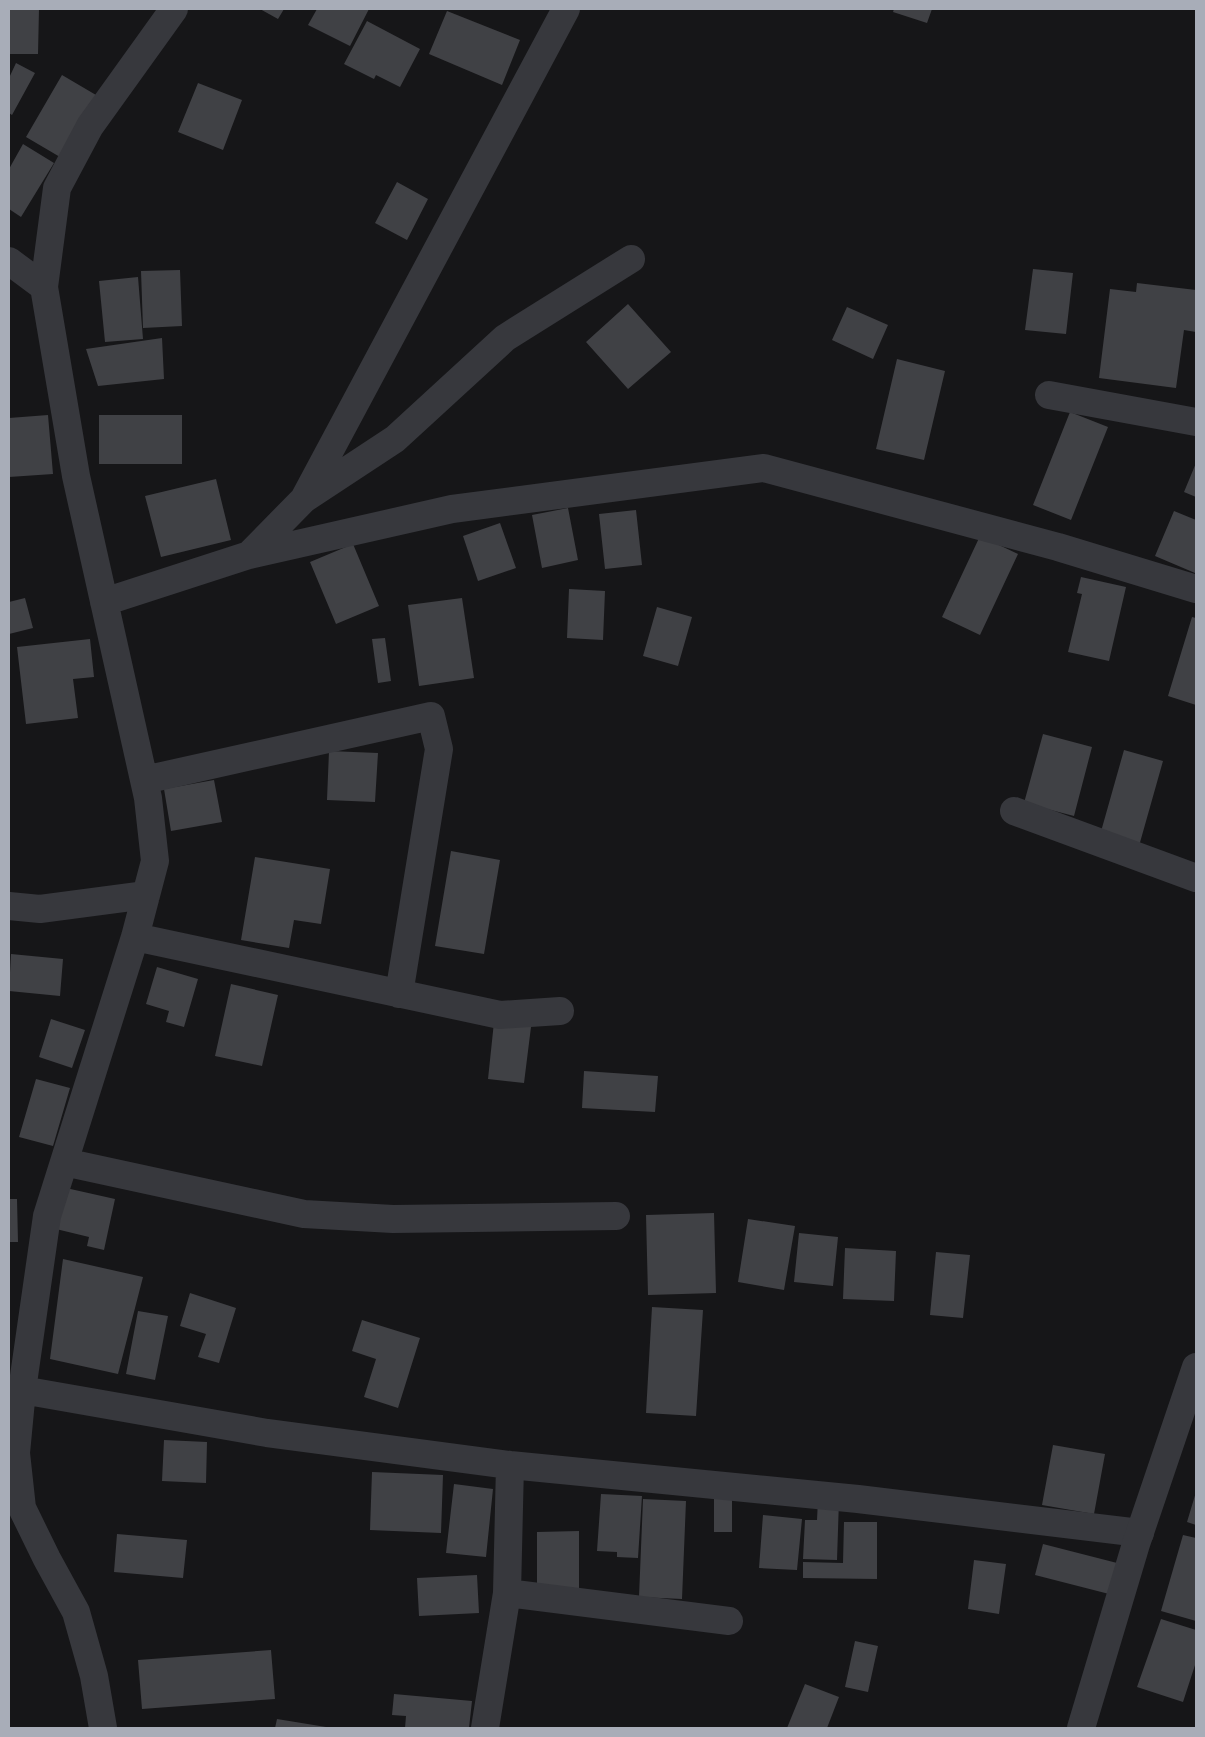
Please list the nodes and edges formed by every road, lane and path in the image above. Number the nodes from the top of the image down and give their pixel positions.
1 (174, 9) edge
2 (566, 9) edge
3 (632, 259) dead end
4 (9, 261) edge
5 (44, 287) junction
6 (1049, 394) dead end
7 (1196, 422) edge
8 (304, 498) junction
9 (248, 555) junction
10 (1196, 589) edge
11 (104, 602) junction
12 (144, 780) junction
13 (1014, 811) dead end
14 (1196, 878) edge
15 (146, 895) junction
16 (9, 906) edge
17 (135, 937) junction
18 (400, 994) junction
19 (560, 1011) dead end
20 (64, 1162) junction
21 (616, 1216) dead end
22 (1196, 1367) edge
23 (22, 1390) junction
24 (510, 1465) junction
25 (1140, 1532) junction
26 (506, 1593) junction
27 (729, 1620) dead end
28 (103, 1728) edge
29 (485, 1728) edge
30 (1081, 1728) edge

1 - 5 street
2 - 8 street
3 - 8 street
4 - 5 street
5 - 11 street
6 - 7 street
8 - 9 street
9 - 10 street
9 - 11 street
11 - 12 street
12 - 15 street
12 - 18 street
13 - 14 street
15 - 16 street
15 - 17 street
17 - 18 street
17 - 20 street
18 - 19 street
20 - 21 street
20 - 23 street
22 - 25 street
23 - 24 street
23 - 28 street
24 - 25 street
24 - 26 street
25 - 30 street
26 - 27 street
26 - 29 street

